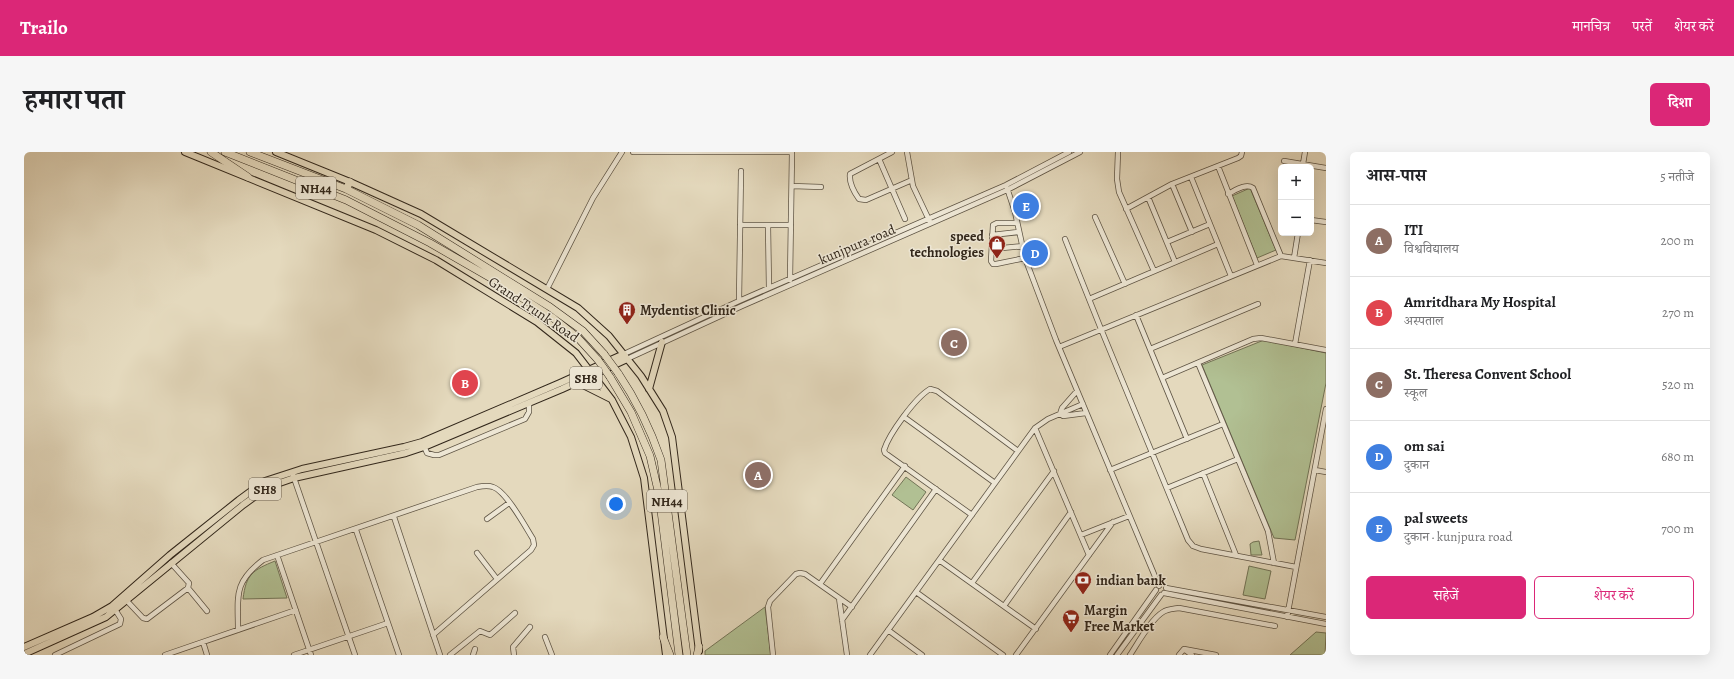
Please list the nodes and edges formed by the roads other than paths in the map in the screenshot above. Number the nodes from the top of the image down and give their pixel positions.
1 (186, 152) edge
2 (211, 152) edge
3 (226, 152) edge
4 (250, 152) edge
5 (276, 152) edge
6 (622, 152) edge
7 (633, 152) edge
8 (696, 152) edge
9 (739, 152) edge
10 (792, 152) edge
11 (892, 152) edge
12 (907, 152) edge
13 (1069, 152) edge
14 (1080, 152) edge
15 (1118, 152) edge
16 (1242, 152) edge
17 (1305, 152) edge
18 (879, 159) junction
19 (1284, 160) dead end
20 (1303, 164) joint
21 (1218, 166) junction
22 (1314, 166) edge
23 (1326, 168) edge
24 (741, 171) dead end
25 (1191, 177) junction
26 (248, 178) junction
27 (912, 180) junction
28 (350, 182) junction
29 (1172, 184) junction
30 (792, 186) junction
31 (821, 187) dead end
32 (892, 188) junction
33 (1006, 188) junction
34 (346, 189) junction
35 (1228, 194) junction
36 (1148, 197) junction
37 (1126, 209) junction
38 (1095, 217) dead end
39 (906, 218) dead end
40 (1314, 220) edge
41 (931, 222) junction
42 (1326, 222) edge
43 (1017, 223) junction
44 (1210, 224) junction
45 (740, 225) junction
46 (768, 225) junction
47 (791, 225) junction
48 (1019, 232) junction
49 (1192, 232) junction
50 (992, 235) junction
51 (1298, 236) edge
52 (1066, 238) dead end
53 (1167, 242) junction
54 (1218, 244) junction
55 (1023, 246) junction
56 (992, 249) junction
57 (1281, 256) junction
58 (1025, 258) junction
59 (1294, 258) junction
60 (1310, 260) junction
61 (1175, 262) junction
62 (1326, 263) edge
63 (1257, 265) junction
64 (1154, 271) junction
65 (1231, 276) junction
66 (790, 279) junction
67 (1124, 284) junction
68 (790, 285) junction
69 (769, 288) junction
70 (546, 289) junction
71 (1089, 299) junction
72 (739, 301) junction
73 (1258, 304) dead end
74 (724, 311) junction
75 (1136, 315) junction
76 (1101, 329) junction
77 (661, 340) junction
78 (1295, 344) junction
79 (1059, 347) junction
80 (1150, 349) junction
81 (1326, 350) edge
82 (626, 356) junction
83 (1198, 363) junction
84 (592, 372) junction
85 (1162, 378) junction
86 (577, 382) junction
87 (649, 389) junction
88 (1077, 391) junction
89 (612, 400) junction
90 (529, 403) junction
91 (1082, 404) junction
92 (1326, 409) edge
93 (1086, 413) junction
94 (1060, 414) junction
95 (904, 417) junction
96 (1223, 424) junction
97 (1035, 428) junction
98 (1324, 431) edge
99 (1188, 439) junction
100 (423, 445) junction
101 (1018, 451) junction
102 (1153, 453) junction
103 (1238, 459) junction
104 (905, 466) junction
105 (1110, 470) junction
106 (1315, 470) junction
107 (1054, 471) junction
108 (1326, 472) edge
109 (1203, 473) junction
110 (293, 475) junction
111 (995, 483) junction
112 (1167, 488) junction
113 (936, 489) junction
114 (510, 503) junction
115 (1071, 512) junction
116 (972, 515) junction
117 (1129, 516) junction
118 (394, 517) junction
119 (487, 519) dead end
120 (1113, 522) junction
121 (356, 530) junction
122 (1081, 536) junction
123 (316, 541) junction
124 (477, 553) dead end
125 (277, 555) junction
126 (1089, 555) junction
127 (1236, 555) junction
128 (172, 559) junction
129 (939, 560) junction
130 (1274, 563) junction
131 (1296, 567) junction
132 (497, 579) junction
133 (972, 583) junction
134 (820, 584) junction
135 (188, 588) junction
136 (1157, 588) junction
137 (916, 592) junction
138 (1164, 592) junction
139 (839, 598) junction
140 (127, 601) junction
141 (1004, 606) junction
142 (852, 607) junction
143 (296, 610) junction
144 (1288, 610) junction
145 (116, 611) junction
146 (207, 611) dead end
147 (515, 613) dead end
148 (1287, 617) junction
149 (1326, 617) edge
150 (842, 620) junction
151 (388, 623) junction
152 (1326, 624) edge
153 (1275, 626) dead end
154 (530, 627) dead end
155 (1036, 629) junction
156 (238, 630) junction
157 (888, 630) junction
158 (433, 635) junction
159 (349, 636) junction
160 (545, 637) dead end
161 (663, 637) junction
162 (203, 642) junction
163 (37, 645) junction
164 (24, 647) edge
165 (699, 647) joint
166 (474, 649) dead end
167 (1184, 649) junction
168 (310, 652) edge
169 (24, 654) edge
170 (55, 655) edge
171 (165, 655) edge
172 (207, 655) edge
173 (294, 655) edge
174 (355, 655) edge
175 (399, 655) edge
176 (440, 655) edge
177 (450, 655) edge
178 (473, 655) edge
179 (514, 655) edge
180 (552, 655) edge
181 (666, 655) edge
182 (670, 655) edge
183 (679, 655) edge
184 (687, 655) edge
185 (699, 655) edge
186 (773, 655) edge
187 (847, 655) edge
188 (870, 655) edge
189 (922, 655) edge
190 (1003, 655) edge
191 (1016, 655) edge
192 (1110, 655) edge
193 (1117, 655) edge
194 (1130, 655) edge
195 (1179, 655) edge
196 (1192, 655) edge
197 (1216, 655) edge

1 - 26 main road, Grand Trunk Road
2 - 26 highway
3 - 183 highway, NH44, bridge
4 - 34 highway, NH44
5 - 28 main road, Grand Trunk Road
6 - 70 street
7 - 8 street
8 - 9 street
9 - 10 street
10 - 30 street
11 - 18 street
12 - 27 street
13 - 33 street, kunjpura road
14 - 33 street, kunjpura road
15 - 37 street
16 - 21 street
17 - 20 street
18 - 32 street
18 - 32 street
19 - 20 street
21 - 25 street
21 - 35 street
22 - 23 street
24 - 45 street
25 - 29 street
25 - 44 street
26 - 84 main road, Grand Trunk Road
27 - 32 street
27 - 41 street
28 - 34 highway
28 - 70 main road, Grand Trunk Road
29 - 36 street
29 - 49 street
30 - 31 street
30 - 47 street
32 - 39 street
33 - 41 street, kunjpura road
33 - 43 street
34 - 184 highway, NH44, bridge
35 - 57 street
35 - 63 street
36 - 37 street
36 - 53 street
37 - 64 street
38 - 67 street
40 - 42 street
41 - 66 street, kunjpura road
41 - 68 street, kunjpura road
43 - 48 street
43 - 50 street
44 - 49 street
44 - 54 street
45 - 46 street
45 - 72 street
46 - 47 street
46 - 69 street
47 - 66 street
48 - 50 street
48 - 55 street
49 - 53 street
50 - 56 street
51 - 59 street
52 - 71 street
53 - 61 street
54 - 61 street
54 - 65 street
55 - 56 street
55 - 58 street
56 - 58 street
57 - 59 street
57 - 63 street
58 - 79 street
59 - 60 street
60 - 62 street
60 - 78 street
61 - 64 street
63 - 65 street
64 - 67 street
65 - 75 street
66 - 68 street
66 - 69 street, kunjpura road
67 - 71 street
68 - 74 street, kunjpura road
69 - 72 street, kunjpura road
70 - 82 main road, Grand Trunk Road
71 - 76 street
72 - 74 street, kunjpura road
73 - 80 street
74 - 77 street, kunjpura road
75 - 76 street
75 - 80 street
76 - 79 street
76 - 102 street
77 - 82 street, kunjpura road
77 - 87 main road
78 - 81 street
78 - 83 street
79 - 88 street
80 - 85 street
82 - 84 main road, SH8
82 - 87 main road, Grand Trunk Road
83 - 85 street
83 - 96 street
84 - 86 main road, SH8
84 - 89 main road, Grand Trunk Road
84 - 100 main road, SH8
85 - 99 street
86 - 89 main road
86 - 90 main road, SH8
87 - 165 main road, Grand Trunk Road
88 - 91 street
88 - 94 street
89 - 161 main road, Grand Trunk Road
90 - 100 main road, SH8
90 - 100 street
91 - 93 street
91 - 94 street
92 - 98 street
93 - 94 street
93 - 105 street
94 - 97 street
95 - 101 street
95 - 104 street
95 - 111 street
96 - 99 street
96 - 103 street
97 - 101 street
97 - 107 street
98 - 106 street
99 - 102 street
100 - 110 main road, SH8
101 - 111 street
102 - 105 street
102 - 112 street
103 - 109 street
103 - 130 street
104 - 113 street
104 - 134 street
105 - 117 street
106 - 108 street
106 - 131 street
107 - 115 street
107 - 133 street
109 - 112 street
109 - 127 street
110 - 123 street
110 - 128 main road, SH8
111 - 116 street
112 - 127 street
113 - 116 street
113 - 142 street
114 - 118 street
114 - 119 street
114 - 132 street
115 - 122 street
115 - 141 street
116 - 129 street
117 - 120 street
117 - 136 street
118 - 121 street
118 - 158 street
120 - 122 street
120 - 126 street
121 - 123 street
121 - 151 street
122 - 126 street
123 - 125 street
123 - 159 street
124 - 132 street
125 - 143 street
125 - 156 street
126 - 155 street
127 - 130 street
128 - 135 street
128 - 140 main road, SH8
128 - 163 main road, SH8
129 - 133 street
129 - 137 street
130 - 131 street
131 - 144 street
132 - 158 street
133 - 141 street
134 - 139 street
134 - 186 street
135 - 140 street
135 - 146 street
136 - 138 street
136 - 138 street
136 - 192 street
137 - 157 street
137 - 190 street
138 - 144 street
138 - 148 street
138 - 193 street
139 - 142 street
139 - 150 street
140 - 145 main road, SH8
141 - 155 street
142 - 150 street
143 - 156 street
143 - 168 street
144 - 148 street
144 - 149 street
145 - 163 main road, SH8
145 - 170 street
147 - 177 street
148 - 152 street
150 - 187 street
151 - 159 street
151 - 175 street
153 - 194 street
154 - 179 street
155 - 191 street
156 - 162 street
157 - 188 street
157 - 189 street
158 - 176 street
159 - 168 street
159 - 174 street
160 - 180 street
161 - 181 main road, Grand Trunk Road
161 - 182 highway
162 - 171 street
162 - 172 street
163 - 164 main road, SH8
163 - 169 main road, SH8
165 - 185 highway
166 - 178 street
167 - 195 street
167 - 196 street
167 - 197 street
168 - 173 street

